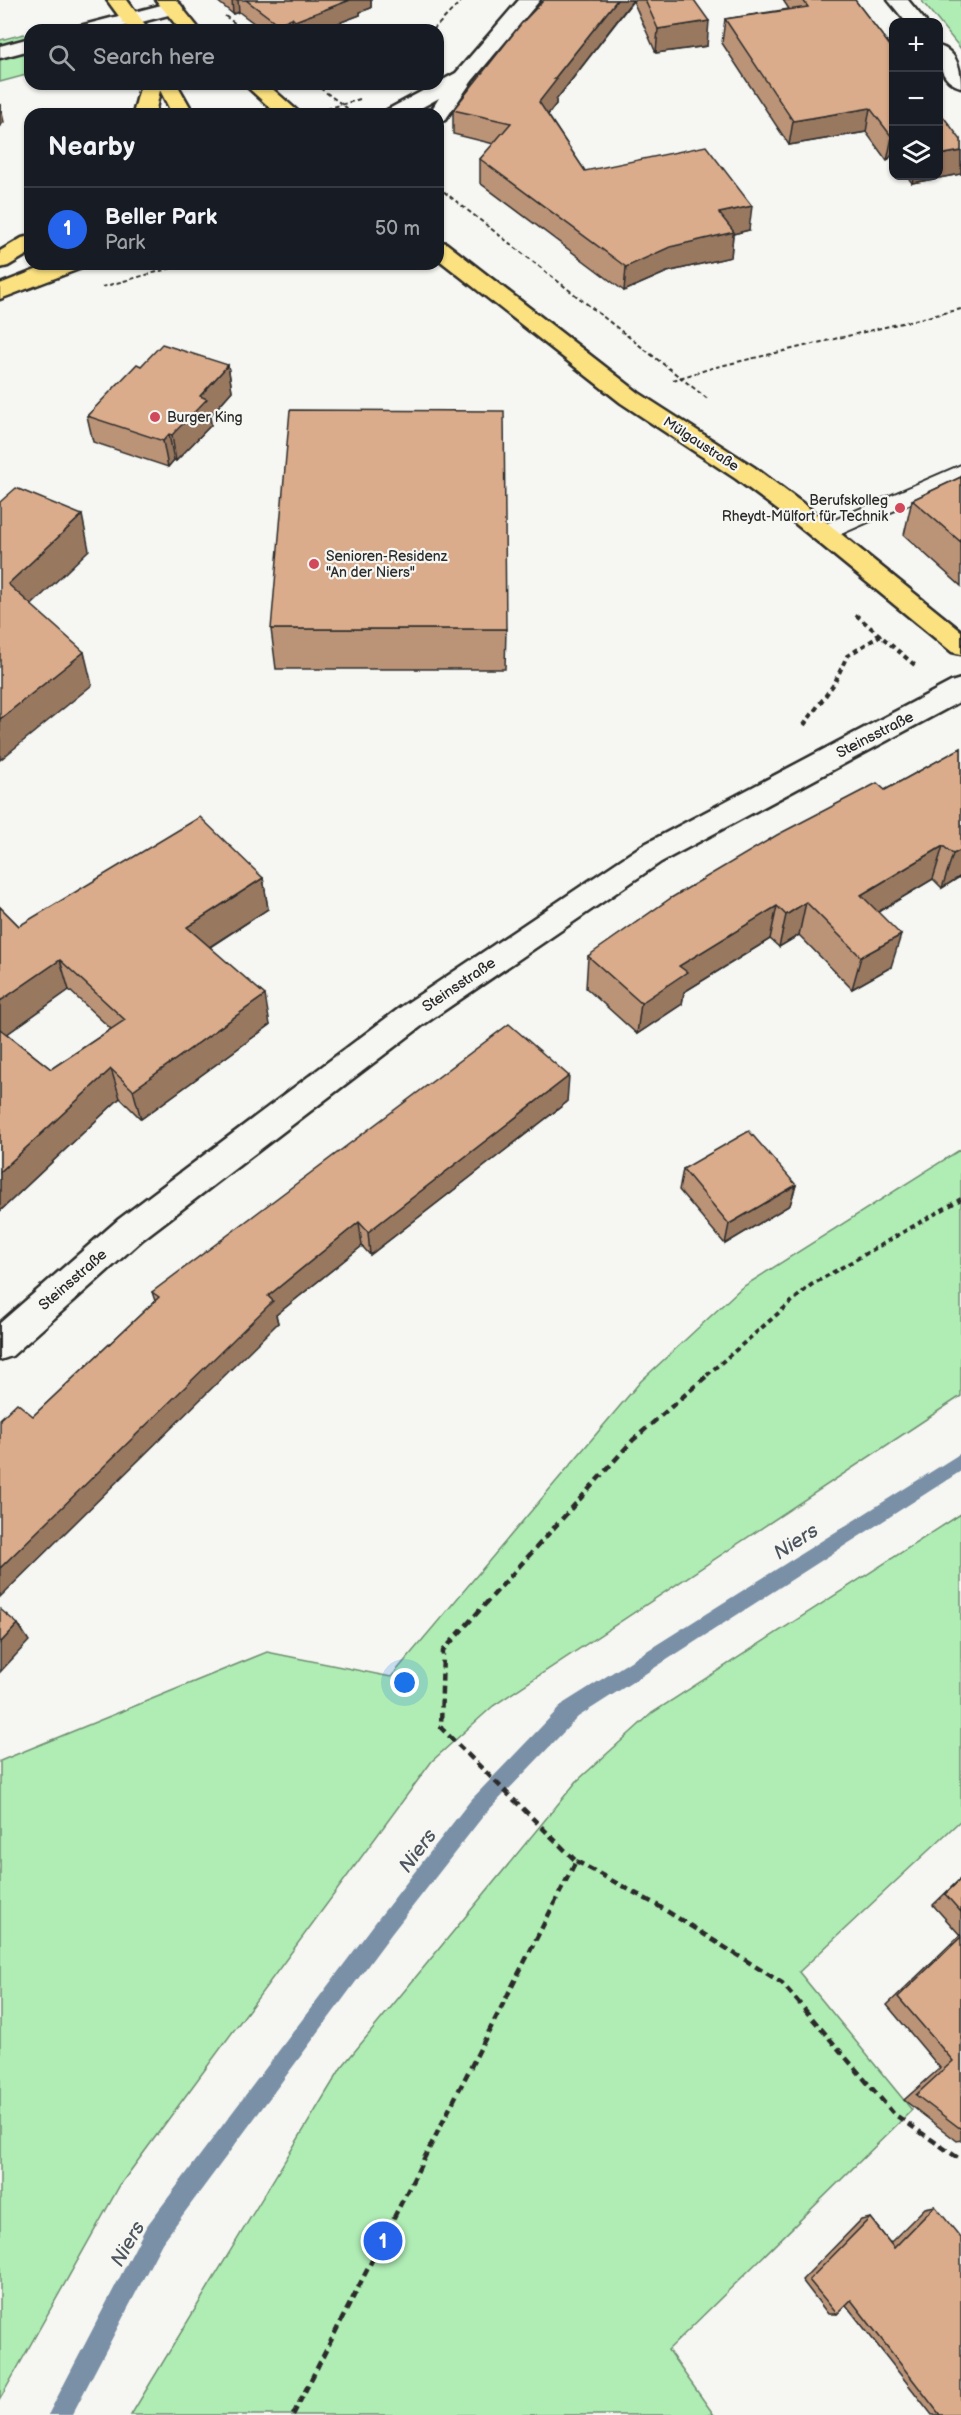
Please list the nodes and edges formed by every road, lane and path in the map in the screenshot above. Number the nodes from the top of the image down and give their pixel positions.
1 (117, 0) edge
2 (462, 0) edge
3 (530, 0) edge
4 (898, 0) edge
5 (170, 4) edge
6 (913, 18) edge
7 (136, 24) edge
8 (185, 24) edge
9 (439, 24) edge
10 (24, 46) edge
11 (0, 52) edge
12 (943, 57) edge
13 (464, 77) junction
14 (961, 81) edge
15 (444, 88) edge
16 (150, 90) edge
17 (170, 90) edge
18 (261, 90) edge
19 (322, 90) edge
20 (439, 90) edge
21 (145, 108) edge
22 (180, 108) edge
23 (283, 108) edge
24 (348, 108) edge
25 (405, 108) edge
26 (443, 108) edge
27 (444, 192) edge
28 (24, 247) edge
29 (444, 253) edge
30 (0, 261) edge
31 (24, 261) edge
32 (0, 270) edge
33 (56, 270) edge
34 (0, 292) edge
35 (961, 309) edge
36 (681, 377) junction
37 (698, 392) dead end
38 (630, 398) junction
39 (961, 472) edge
40 (824, 533) junction
41 (880, 636) dead end
42 (961, 645) edge
43 (961, 689) edge
44 (792, 777) junction
45 (961, 1199) edge
46 (0, 1345) edge
47 (576, 1861) junction
48 (961, 2160) edge
49 (293, 2415) edge

1 - 7 main road
2 - 9 path
3 - 13 street
4 - 6 street
5 - 7 street
5 - 8 main road
10 - 11 street
12 - 14 street
13 - 15 street
13 - 26 street
16 - 21 main road
17 - 22 main road
18 - 23 main road
19 - 24 path
20 - 25 street
27 - 36 path
28 - 30 main road
29 - 38 main road, Mülgaustraße
31 - 32 main road
33 - 34 main road
35 - 36 path
36 - 37 path
36 - 38 path
38 - 40 main road, Mülgaustraße
39 - 40 lane
40 - 42 main road, Mülgaustraße
41 - 44 path
43 - 44 street, Steinsstraße
44 - 46 street, Steinsstraße
45 - 47 path
47 - 48 path
47 - 49 path

